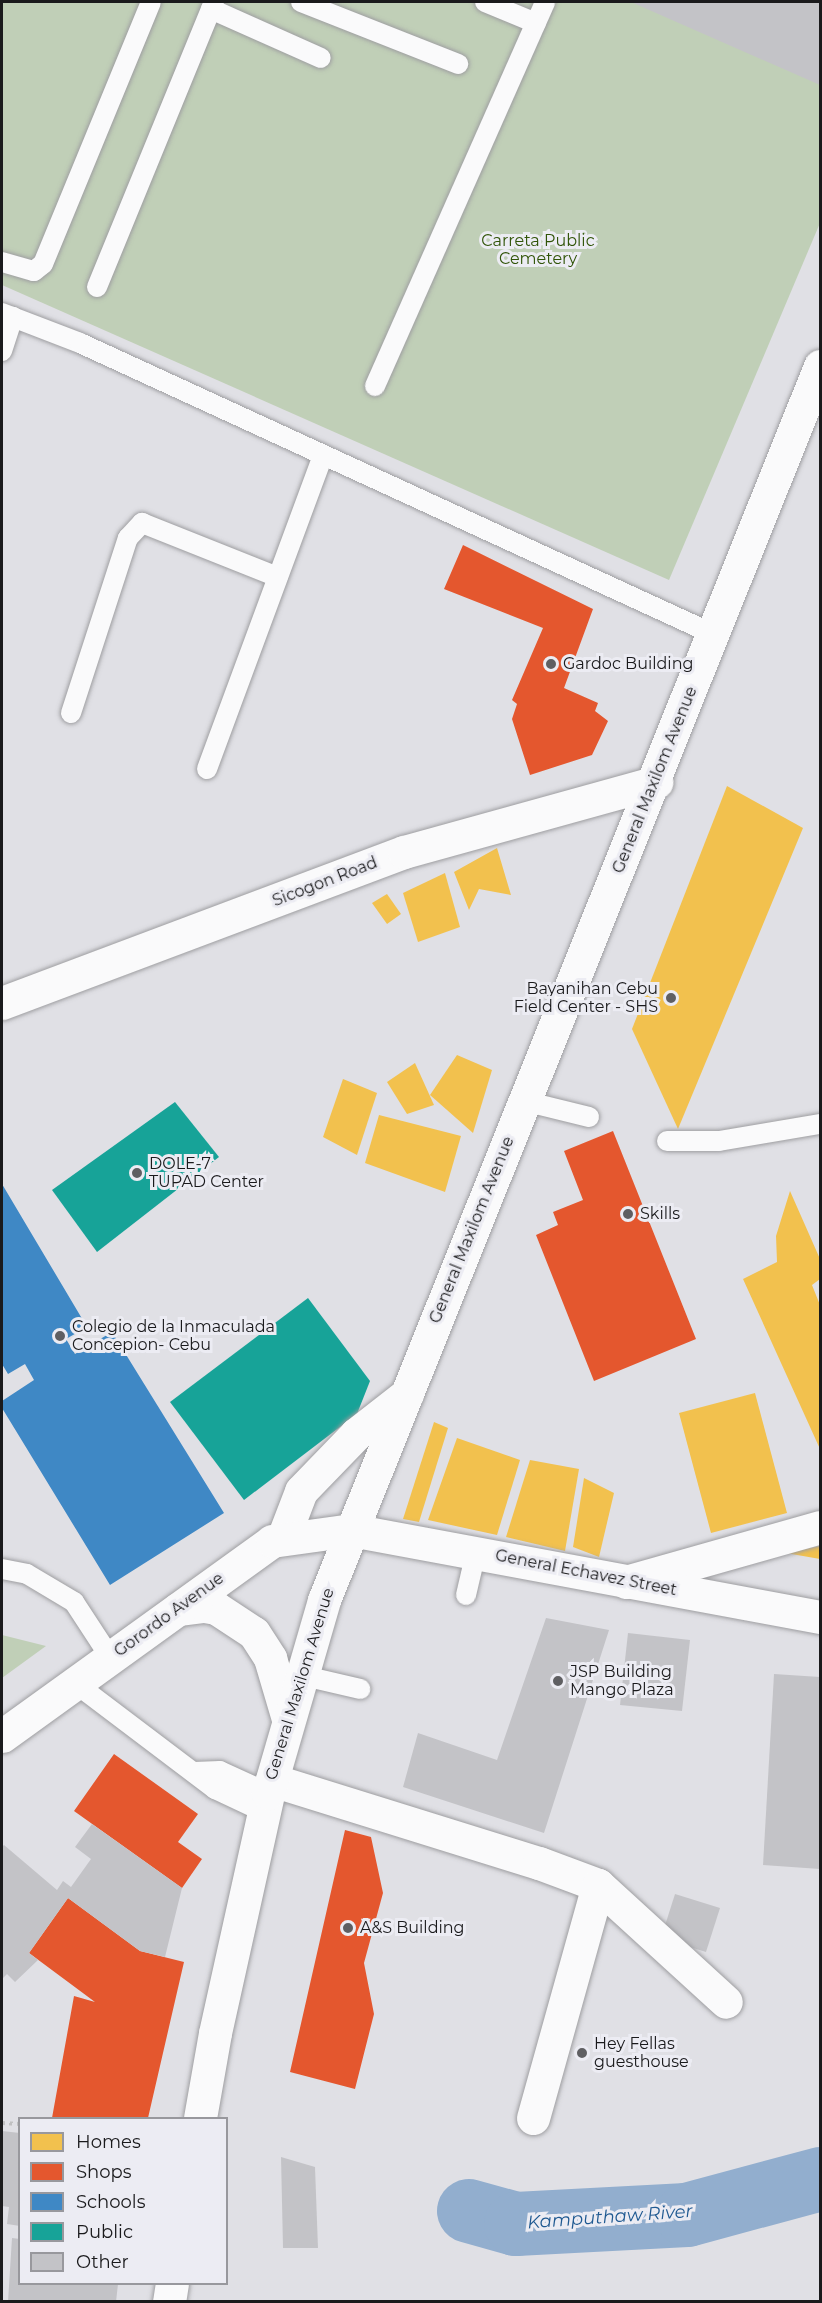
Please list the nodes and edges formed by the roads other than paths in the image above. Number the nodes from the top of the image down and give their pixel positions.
1 (151, 2) edge
2 (301, 2) edge
3 (486, 2) edge
4 (545, 2) edge
5 (212, 5) edge
6 (536, 23) junction
7 (321, 58) dead end
8 (458, 63) dead end
9 (2, 262) edge
10 (97, 287) dead end
11 (7, 315) edge
12 (2, 351) edge
13 (820, 366) edge
14 (375, 386) dead end
15 (323, 455) junction
16 (278, 577) junction
17 (713, 634) junction
18 (71, 713) dead end
19 (207, 769) dead end
20 (656, 782) junction
21 (2, 1004) edge
22 (524, 1101) junction
23 (589, 1117) dead end
24 (820, 1125) edge
25 (667, 1141) dead end
26 (407, 1394) junction
27 (820, 1527) edge
28 (351, 1530) junction
29 (283, 1538) junction
30 (476, 1552) junction
31 (2, 1569) edge
32 (626, 1582) junction
33 (466, 1595) dead end
34 (178, 1609) junction
35 (820, 1617) edge
36 (110, 1658) junction
37 (300, 1675) junction
38 (75, 1683) junction
39 (360, 1689) dead end
40 (289, 1720) junction
41 (2, 1736) edge
42 (268, 1795) junction
43 (598, 1885) junction
44 (726, 2002) dead end
45 (200, 2117) edge
46 (533, 2118) dead end
47 (172, 2285) edge
48 (169, 2301) edge

1 - 9 lane
2 - 8 lane
3 - 6 lane
4 - 6 lane
5 - 7 lane
5 - 10 lane
6 - 14 lane
11 - 12 lane
11 - 15 lane
13 - 17 main road, General Maxilom Avenue
15 - 16 lane
15 - 17 lane
16 - 18 lane
16 - 19 lane
17 - 20 main road, General Maxilom Avenue
20 - 21 main road, Sicogon Road
20 - 22 main road, General Maxilom Avenue
22 - 23 lane
22 - 26 main road, General Maxilom Avenue
24 - 25 lane
26 - 28 main road, General Maxilom Avenue
26 - 29 main road
27 - 32 main road
28 - 29 main road, Gorordo Avenue
28 - 30 main road, General Echavez Street
28 - 37 main road, General Maxilom Avenue
29 - 34 main road, Gorordo Avenue
30 - 32 main road, General Echavez Street
30 - 33 lane
31 - 36 lane
32 - 35 main road, General Echavez Street
34 - 36 main road, Gorordo Avenue
34 - 40 main road
36 - 38 main road, Gorordo Avenue
37 - 39 lane
37 - 40 main road, General Maxilom Avenue
38 - 41 main road, Gorordo Avenue
38 - 42 lane
40 - 42 main road, General Maxilom Avenue
42 - 43 main road
42 - 45 main road, General Maxilom Avenue
43 - 44 main road
43 - 46 main road
47 - 48 main road

